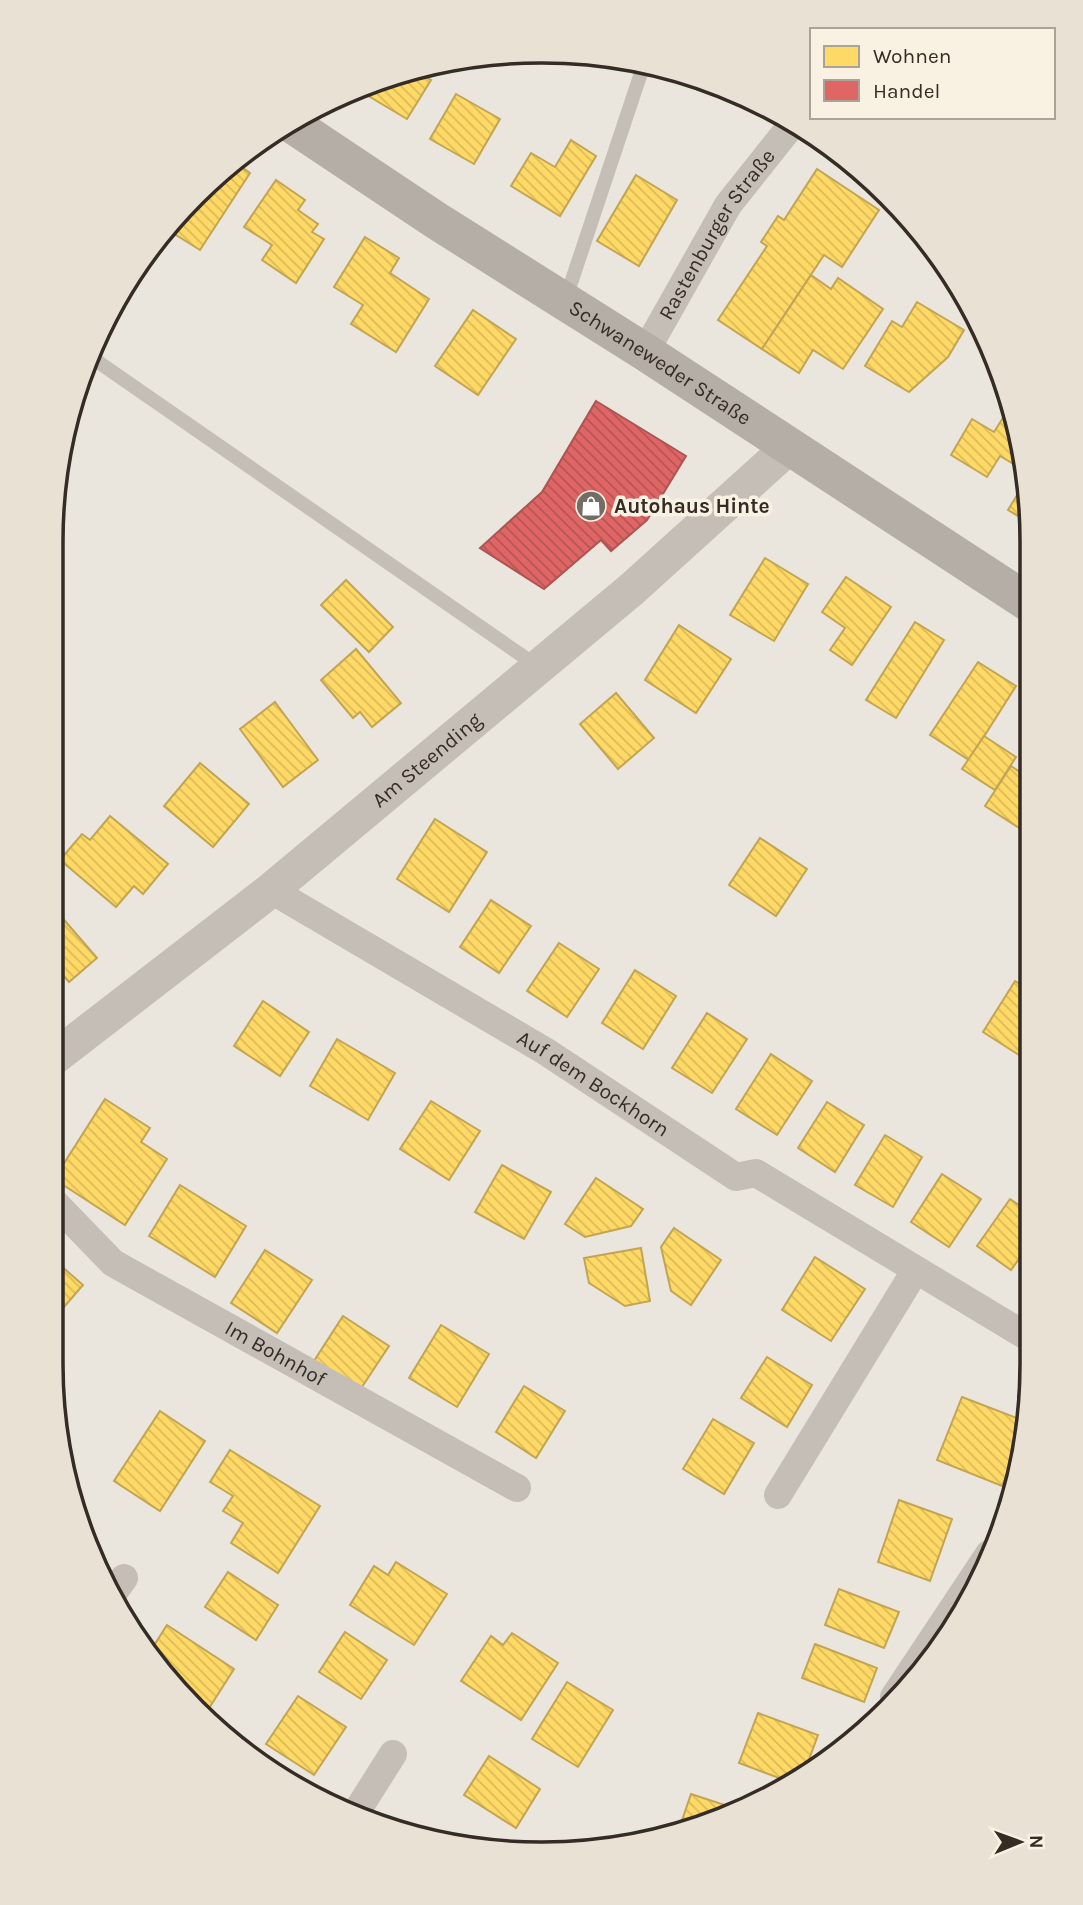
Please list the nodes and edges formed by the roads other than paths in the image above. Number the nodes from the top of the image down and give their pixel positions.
1 (641, 73) edge
2 (299, 129) edge
3 (787, 131) edge
4 (565, 302) junction
5 (645, 352) junction
6 (98, 361) edge
7 (790, 446) junction
8 (1020, 598) edge
9 (538, 667) junction
10 (271, 890) junction
11 (63, 1051) edge
12 (63, 1211) edge
13 (915, 1271) junction
14 (1020, 1333) edge
15 (517, 1489) dead end
16 (778, 1494) dead end
17 (957, 1602) edge
18 (929, 1644) edge
19 (393, 1754) dead end
20 (360, 1807) edge

1 - 4 lane
2 - 4 main road, Schwaneweder Straße
3 - 5 street, Rastenburger Straße
4 - 5 main road, Schwaneweder Straße
5 - 7 main road, Schwaneweder Straße
6 - 9 lane
7 - 8 main road, Schwaneweder Straße
7 - 9 street, Am Steending
9 - 10 street, Am Steending
10 - 11 street, Am Steending
10 - 13 street, Auf dem Bockhorn
12 - 15 street, Im Bohnhof
13 - 14 street, Auf dem Bockhorn
13 - 16 street
17 - 18 street
19 - 20 street

